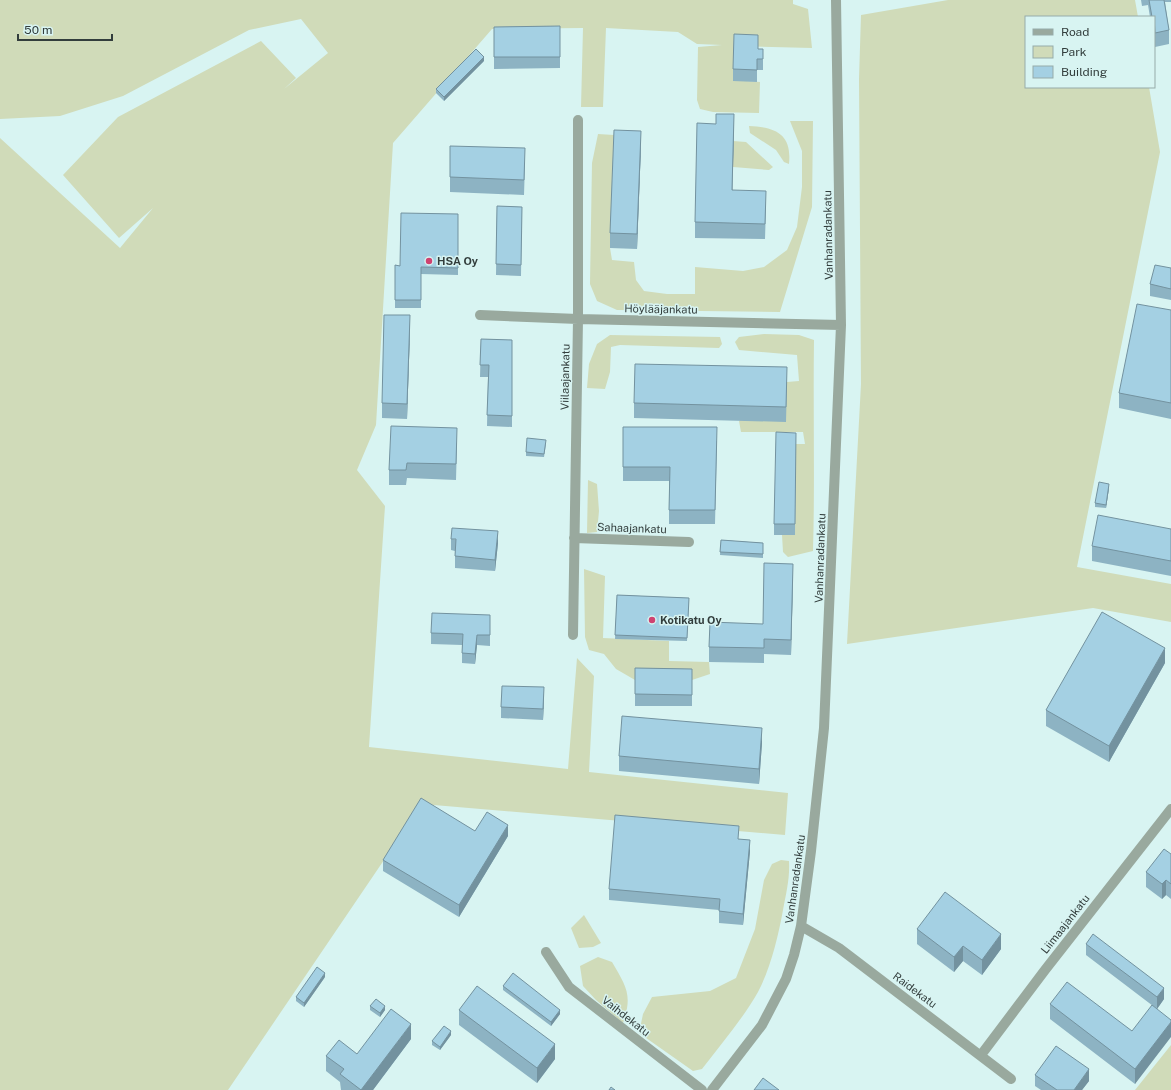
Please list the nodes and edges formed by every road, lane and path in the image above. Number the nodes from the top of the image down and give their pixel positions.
1 (836, 0) edge
2 (578, 120) dead end
3 (480, 315) dead end
4 (578, 319) junction
5 (841, 325) junction
6 (574, 538) junction
7 (690, 542) dead end
8 (573, 635) dead end
9 (1171, 809) edge
10 (801, 926) junction
11 (546, 952) dead end
12 (981, 1055) junction
13 (1011, 1079) dead end
14 (702, 1090) edge
15 (712, 1090) edge

1 - 5 street, Vanhanradankatu
2 - 4 street, Viilaajankatu
3 - 4 street, Höylääjankatu
4 - 5 street, Höylääjankatu
4 - 6 street, Viilaajankatu
5 - 10 street, Vanhanradankatu
6 - 7 street, Sahaajankatu
6 - 8 street, Viilaajankatu
9 - 12 street, Liimaajankatu
10 - 12 street, Raidekatu
10 - 15 street, Vanhanradankatu
11 - 14 street, Vaihdekatu
12 - 13 street, Raidekatu

